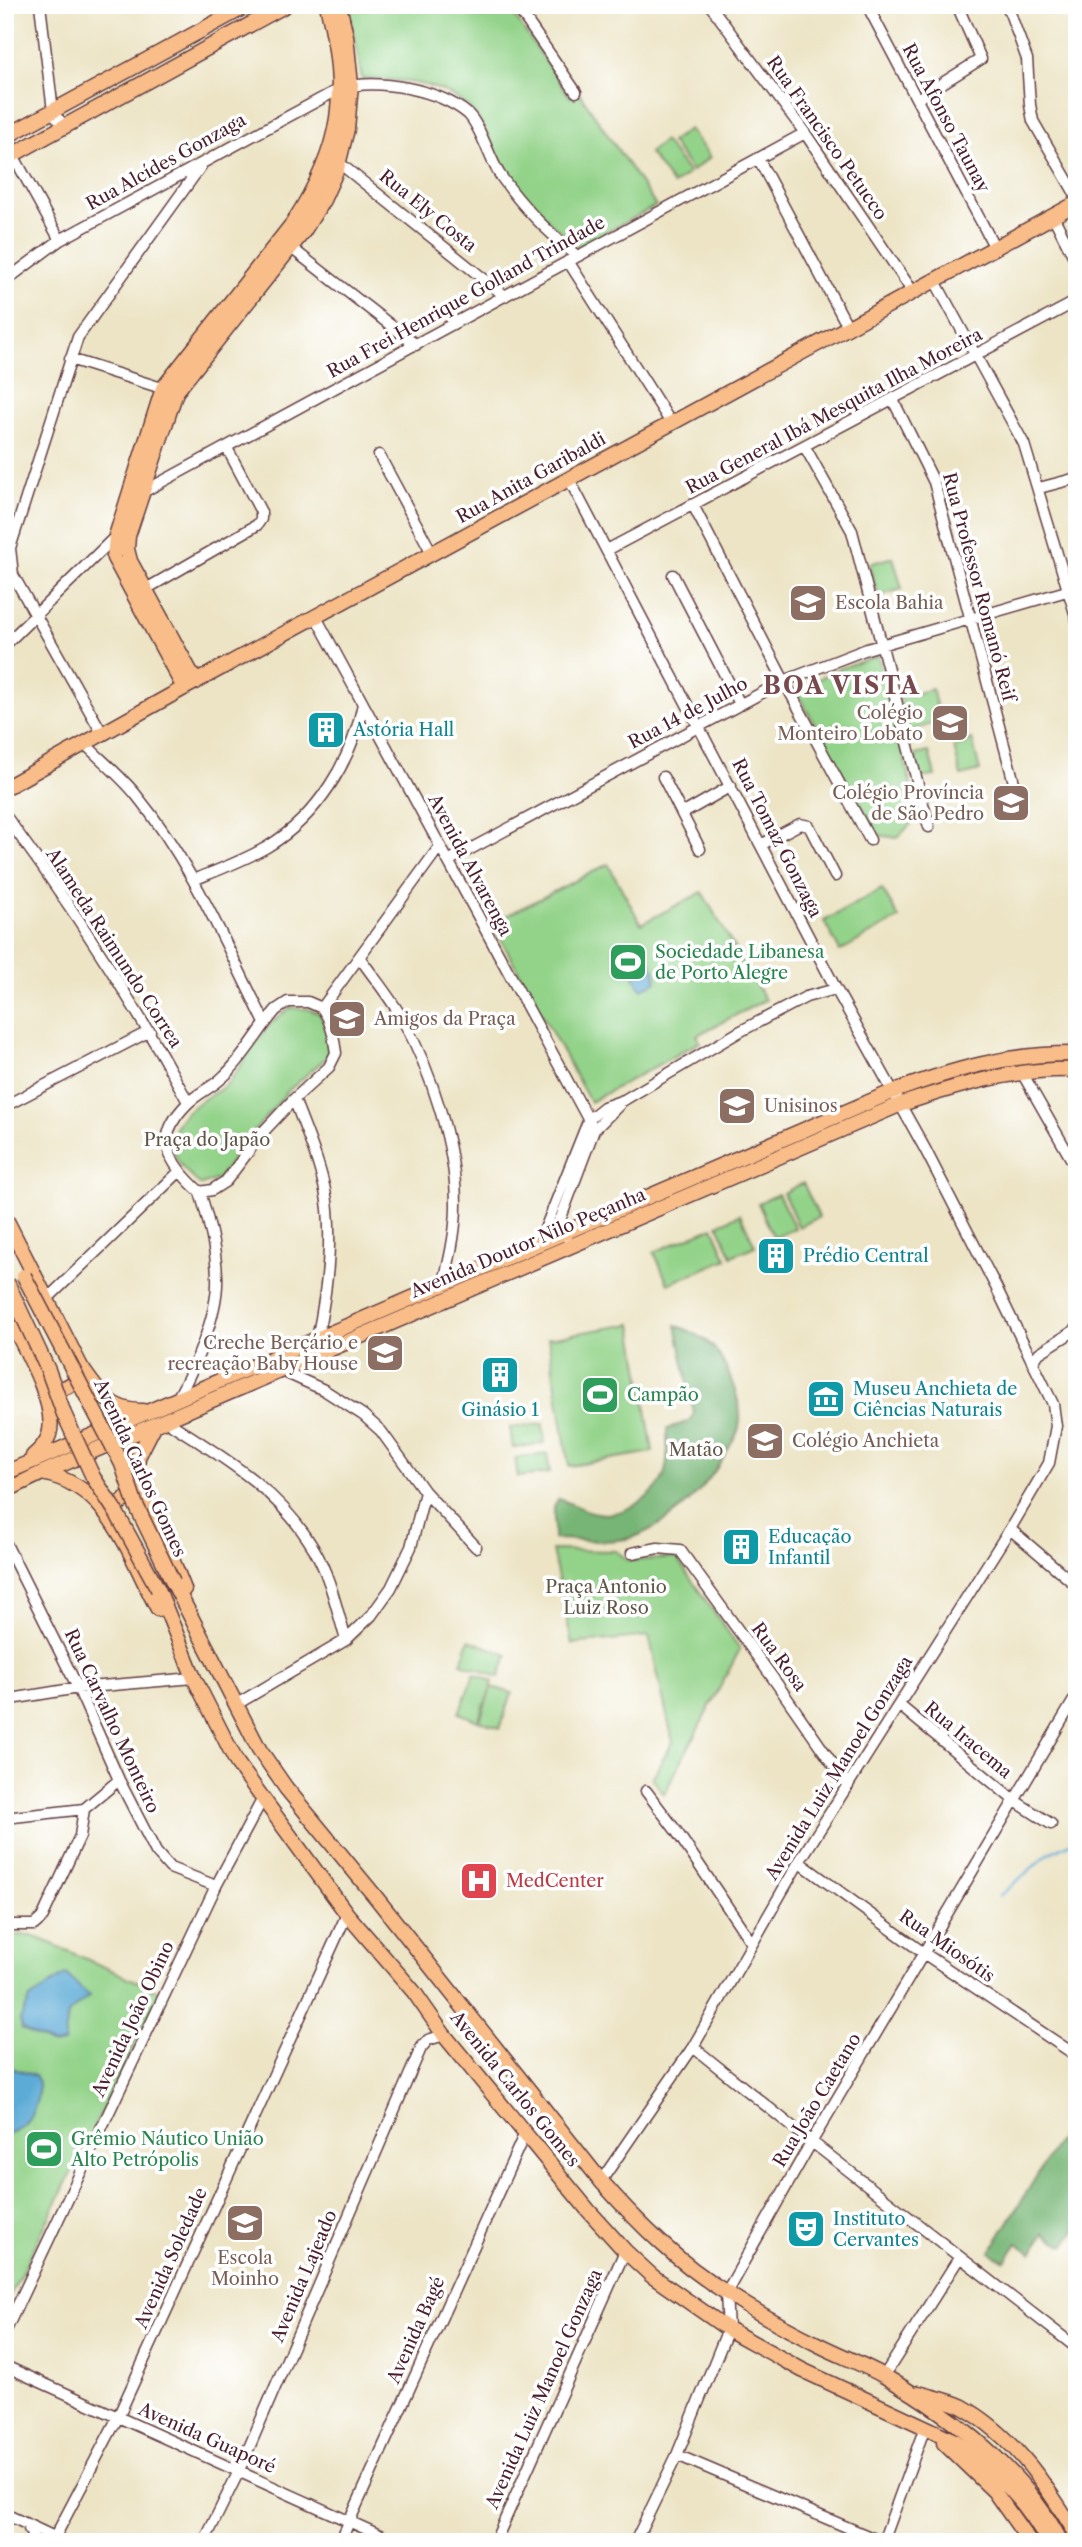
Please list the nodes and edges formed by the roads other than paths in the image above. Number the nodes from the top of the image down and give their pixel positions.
1 (40, 5) edge
2 (248, 5) edge
3 (286, 5) edge
4 (327, 5) edge
5 (339, 5) edge
6 (516, 5) edge
7 (710, 5) edge
8 (957, 5) edge
9 (1007, 5) edge
10 (871, 6) edge
11 (346, 87) junction
12 (576, 92) dead end
13 (917, 99) junction
14 (53, 111) junction
15 (66, 126) junction
16 (805, 133) junction
17 (5, 137) edge
18 (9, 157) edge
19 (758, 158) junction
20 (333, 159) junction
21 (204, 162) junction
22 (1077, 197) edge
23 (1077, 203) edge
24 (1053, 216) junction
25 (60, 240) junction
26 (285, 244) junction
27 (995, 248) junction
28 (573, 258) junction
29 (1077, 263) edge
30 (5, 281) edge
31 (935, 281) junction
32 (913, 292) junction
33 (505, 296) junction
34 (1077, 301) edge
35 (848, 327) junction
36 (416, 345) junction
37 (976, 356) junction
38 (70, 359) junction
39 (169, 390) junction
40 (892, 400) junction
41 (671, 424) junction
42 (805, 447) junction
43 (227, 448) junction
44 (379, 455) dead end
45 (1077, 478) edge
46 (569, 479) junction
47 (1039, 488) junction
48 (143, 492) junction
49 (693, 505) junction
50 (116, 536) junction
51 (607, 550) junction
52 (432, 553) junction
53 (673, 575) dead end
54 (1073, 589) edge
55 (139, 593) junction
56 (37, 614) junction
57 (316, 617) junction
58 (970, 620) junction
59 (1077, 620) edge
60 (883, 644) junction
61 (5, 645) edge
62 (784, 681) junction
63 (190, 685) junction
64 (363, 704) junction
65 (740, 705) junction
66 (700, 726) junction
67 (102, 733) junction
68 (84, 743) junction
69 (663, 777) dead end
70 (731, 786) junction
71 (5, 788) edge
72 (1016, 790) dead end
73 (682, 814) junction
74 (5, 815) edge
75 (929, 827) dead end
76 (870, 840) dead end
77 (761, 845) junction
78 (440, 846) junction
79 (700, 849) dead end
80 (448, 861) junction
81 (835, 876) dead end
82 (193, 880) junction
83 (359, 958) junction
84 (836, 989) junction
85 (322, 1008) junction
86 (265, 1023) junction
87 (150, 1031) junction
88 (1077, 1054) edge
89 (1077, 1070) edge
90 (1021, 1072) junction
91 (896, 1098) junction
92 (294, 1099) junction
93 (624, 1100) junction
94 (188, 1102) junction
95 (5, 1106) edge
96 (589, 1119) junction
97 (594, 1130) junction
98 (1077, 1169) edge
99 (178, 1173) junction
100 (565, 1179) junction
101 (200, 1192) junction
102 (569, 1193) junction
103 (5, 1217) edge
104 (563, 1233) junction
105 (5, 1237) edge
106 (582, 1241) junction
107 (539, 1244) junction
108 (6, 1281) edge
109 (443, 1285) junction
110 (46, 1300) junction
111 (5, 1309) edge
112 (1077, 1329) edge
113 (1061, 1338) junction
114 (317, 1339) junction
115 (1027, 1348) junction
116 (1033, 1362) junction
117 (195, 1366) junction
118 (81, 1367) junction
119 (280, 1370) junction
120 (1038, 1374) junction
121 (212, 1384) junction
122 (42, 1387) junction
123 (177, 1399) junction
124 (157, 1418) junction
125 (24, 1464) junction
126 (5, 1473) edge
127 (42, 1473) junction
128 (5, 1491) edge
129 (425, 1492) junction
130 (145, 1496) junction
131 (108, 1513) junction
132 (1010, 1529) junction
133 (5, 1542) edge
134 (476, 1547) dead end
135 (632, 1553) dead end
136 (1070, 1580) dead end
137 (204, 1639) junction
138 (346, 1640) junction
139 (186, 1659) junction
140 (194, 1678) junction
141 (78, 1688) junction
142 (1077, 1695) edge
143 (5, 1700) edge
144 (237, 1704) junction
145 (898, 1705) junction
146 (118, 1780) junction
147 (848, 1786) junction
148 (646, 1791) dead end
149 (262, 1800) junction
150 (1015, 1801) junction
151 (84, 1809) junction
152 (5, 1818) edge
153 (1051, 1824) dead end
154 (799, 1862) junction
155 (216, 1886) junction
156 (347, 1914) junction
157 (5, 1925) edge
158 (751, 1942) junction
159 (925, 1954) junction
160 (444, 2035) junction
161 (693, 2047) junction
162 (1077, 2056) edge
163 (525, 2133) junction
164 (812, 2141) junction
165 (601, 2181) junction
166 (625, 2251) junction
167 (960, 2259) junction
168 (726, 2293) junction
169 (728, 2329) junction
170 (5, 2332) edge
171 (1077, 2348) edge
172 (5, 2366) edge
173 (884, 2376) junction
174 (903, 2388) junction
175 (118, 2417) junction
176 (925, 2427) junction
177 (677, 2455) junction
178 (239, 2472) junction
179 (5, 2514) edge
180 (349, 2521) junction
181 (27, 2524) junction
182 (1077, 2535) edge
183 (60, 2539) edge
184 (35, 2542) edge
185 (204, 2542) edge
186 (340, 2542) edge
187 (395, 2542) edge
188 (495, 2542) edge
189 (635, 2542) edge
190 (883, 2542) edge
191 (1030, 2542) edge
192 (1048, 2542) edge
193 (1061, 2542) edge

1 - 14 street
2 - 14 main road
3 - 15 main road
4 - 11 main road
5 - 11 main road
6 - 12 street
7 - 16 street, Rua Francisco Petucco
8 - 13 street
9 - 22 street
10 - 13 street, Rua Afonso Taunay
11 - 20 main road
11 - 21 street, Rua Alcídes Gonzaga
11 - 28 street
13 - 27 street, Rua Afonso Taunay
14 - 15 street
14 - 17 main road
15 - 18 main road
16 - 19 street, Rua Frei Henrique Golland Trindade
16 - 32 street, Rua Francisco Petucco
18 - 25 street
19 - 28 street, Rua Frei Henrique Golland Trindade
19 - 35 street
20 - 26 main road
20 - 33 street, Rua Ely Costa
21 - 25 street, Rua Alcídes Gonzaga
21 - 38 street
23 - 24 main road, Rua Anita Garibaldi
24 - 27 main road, Rua Anita Garibaldi
24 - 29 street
25 - 30 street, Rua Alcídes Gonzaga
26 - 36 street
26 - 39 main road
27 - 31 main road, Rua Anita Garibaldi
28 - 33 street, Rua Frei Henrique Golland Trindade
28 - 41 street
31 - 32 main road, Rua Anita Garibaldi
31 - 37 street
32 - 35 main road, Rua Anita Garibaldi
33 - 36 street, Rua Frei Henrique Golland Trindade
34 - 37 street, Rua General Ibá Mesquita Ilha Moreira
35 - 41 main road, Rua Anita Garibaldi
36 - 43 street, Rua Frei Henrique Golland Trindade
37 - 40 street, Rua General Ibá Mesquita Ilha Moreira
37 - 47 street
38 - 39 street
38 - 56 street
39 - 48 main road
39 - 50 main road
40 - 42 street, Rua General Ibá Mesquita Ilha Moreira
40 - 58 street, Rua Professor Romanó Reif
41 - 46 main road, Rua Anita Garibaldi
42 - 49 street, Rua General Ibá Mesquita Ilha Moreira
42 - 60 street
43 - 48 street, Rua Frei Henrique Golland Trindade
43 - 55 street
44 - 52 street
45 - 47 street
46 - 51 street, Rua Tomaz Gonzaga
46 - 52 main road, Rua Anita Garibaldi
47 - 54 street
48 - 55 main road
49 - 51 street, Rua General Ibá Mesquita Ilha Moreira
49 - 62 street
50 - 55 main road
50 - 56 street
51 - 66 street, Rua Tomaz Gonzaga
52 - 57 main road, Rua Anita Garibaldi
53 - 65 street
54 - 58 street, Rua 14 de Julho
54 - 59 street
55 - 63 main road
56 - 61 street
56 - 67 street
57 - 63 main road, Rua Anita Garibaldi
57 - 64 street, Avenida Alvarenga
58 - 60 street, Rua 14 de Julho
58 - 72 street, Rua Professor Romanó Reif
60 - 62 street, Rua 14 de Julho
60 - 75 street
62 - 65 street, Rua 14 de Julho
62 - 76 street
63 - 67 main road, Rua Anita Garibaldi
64 - 78 street, Avenida Alvarenga
64 - 82 street
65 - 66 street, Rua 14 de Julho
66 - 70 street, Rua Tomaz Gonzaga
66 - 80 street, Rua 14 de Julho
67 - 68 main road, Rua Anita Garibaldi
68 - 71 main road, Rua Anita Garibaldi
68 - 82 street
69 - 73 street
70 - 73 street
70 - 77 street, Rua Tomaz Gonzaga
73 - 79 street
74 - 87 street, Alameda Raimundo Correa
77 - 81 street
77 - 84 street, Rua Tomaz Gonzaga
78 - 80 street, Avenida Alvarenga
78 - 83 street
80 - 96 street, Avenida Alvarenga
82 - 86 street
83 - 85 street
83 - 109 street
84 - 91 street, Rua Tomaz Gonzaga
84 - 93 street
85 - 86 street
85 - 92 street
86 - 94 street
87 - 94 street, Alameda Raimundo Correa
87 - 95 street
88 - 91 main road, Avenida Doutor Nilo Peçanha
89 - 90 main road, Avenida Doutor Nilo Peçanha
90 - 91 main road, Avenida Doutor Nilo Peçanha
90 - 98 street
91 - 104 main road, Avenida Doutor Nilo Peçanha
91 - 106 main road, Avenida Doutor Nilo Peçanha
91 - 115 street, Rua Tomaz Gonzaga
92 - 101 street
92 - 114 street
93 - 96 street
93 - 97 street
94 - 99 street
96 - 97 street, Avenida Alvarenga
96 - 100 street
97 - 102 street
99 - 101 street
99 - 110 street
100 - 102 street
100 - 107 street
101 - 117 street
102 - 104 street
103 - 110 main road, Avenida Carlos Gomes
104 - 106 street
104 - 107 main road, Avenida Doutor Nilo Peçanha
105 - 137 main road, Avenida Carlos Gomes, bridge
106 - 119 main road, Avenida Doutor Nilo Peçanha
107 - 109 main road, Avenida Doutor Nilo Peçanha
108 - 139 main road, Avenida Carlos Gomes, bridge
109 - 114 main road, Avenida Doutor Nilo Peçanha
110 - 118 main road, Avenida Carlos Gomes
111 - 122 main road
112 - 113 street
113 - 115 street
113 - 116 street
113 - 120 street
114 - 121 main road, Avenida Doutor Nilo Peçanha
115 - 116 street, Rua Tomaz Gonzaga
116 - 120 street, Avenida Luiz Manoel Gonzaga
117 - 121 street
117 - 123 street
118 - 122 main road
118 - 124 main road, Avenida Carlos Gomes
119 - 124 main road, Avenida Doutor Nilo Peçanha
119 - 129 street
120 - 132 street, Avenida Luiz Manoel Gonzaga
121 - 123 main road, Avenida Doutor Nilo Peçanha
122 - 125 main road
123 - 124 main road, Avenida Doutor Nilo Peçanha
124 - 125 main road, Avenida Doutor Nilo Peçanha
124 - 127 main road, Avenida Doutor Nilo Peçanha
124 - 130 main road, Avenida Carlos Gomes
124 - 138 street
125 - 126 main road, Avenida Doutor Nilo Peçanha
127 - 128 main road, Avenida Doutor Nilo Peçanha
127 - 131 main road, Avenida Carlos Gomes
129 - 134 street
129 - 138 street
130 - 131 main road
130 - 137 main road, Avenida Carlos Gomes
131 - 139 main road, Avenida Carlos Gomes
132 - 136 street
132 - 145 street, Avenida Luiz Manoel Gonzaga
133 - 141 street, Rua Carvalho Monteiro
135 - 147 street, Rua Rosa
137 - 144 main road, Avenida Carlos Gomes
138 - 144 street
139 - 140 main road, Avenida Carlos Gomes
140 - 141 street
140 - 149 main road, Avenida Carlos Gomes
141 - 143 street
141 - 146 street, Rua Carvalho Monteiro
142 - 150 street, Rua João Caetano
144 - 165 main road, Avenida Carlos Gomes
145 - 147 street, Avenida Luiz Manoel Gonzaga
145 - 150 street, Rua Iracema
146 - 151 street
146 - 155 street, Rua Carvalho Monteiro
147 - 154 street, Avenida Luiz Manoel Gonzaga
148 - 158 street
149 - 155 street, Avenida João Obino
149 - 156 main road, Avenida Carlos Gomes
150 - 153 street, Rua Iracema
150 - 159 street, Rua João Caetano
151 - 152 street
151 - 157 street
154 - 158 street, Avenida Luiz Manoel Gonzaga
154 - 159 street, Rua Miosótis
155 - 170 street, Avenida João Obino
156 - 160 main road, Avenida Carlos Gomes
156 - 175 street, Avenida Soledade
158 - 161 street, Avenida Luiz Manoel Gonzaga
159 - 162 street, Rua Miosótis
159 - 164 street, Rua João Caetano
160 - 163 main road, Avenida Carlos Gomes
160 - 178 street, Avenida Lajeado
161 - 164 street
161 - 165 street, Avenida Luiz Manoel Gonzaga
163 - 166 main road, Avenida Carlos Gomes
163 - 180 street, Avenida Bagé
164 - 167 street
164 - 168 street, Rua João Caetano
165 - 168 main road, Avenida Carlos Gomes
166 - 169 main road, Avenida Carlos Gomes
166 - 188 street, Avenida Luiz Manoel Gonzaga
167 - 171 street
167 - 173 street
168 - 169 street
168 - 173 main road, Avenida Carlos Gomes
169 - 176 main road, Avenida Carlos Gomes
169 - 177 street
172 - 175 street, Avenida Guaporé
173 - 174 main road, Avenida Carlos Gomes
174 - 182 main road, Avenida Carlos Gomes
174 - 193 main road, Avenida Carlos Gomes
175 - 178 street, Avenida Guaporé
175 - 183 street, Avenida Soledade
176 - 190 street
176 - 191 main road, Avenida Carlos Gomes
176 - 192 main road, Avenida Carlos Gomes
177 - 189 street
177 - 190 street
178 - 180 street, Avenida Guaporé
178 - 185 street, Avenida Lajeado
179 - 181 street
180 - 186 street, Avenida Bagé
180 - 187 street, Avenida Guaporé
181 - 183 street
181 - 184 street

